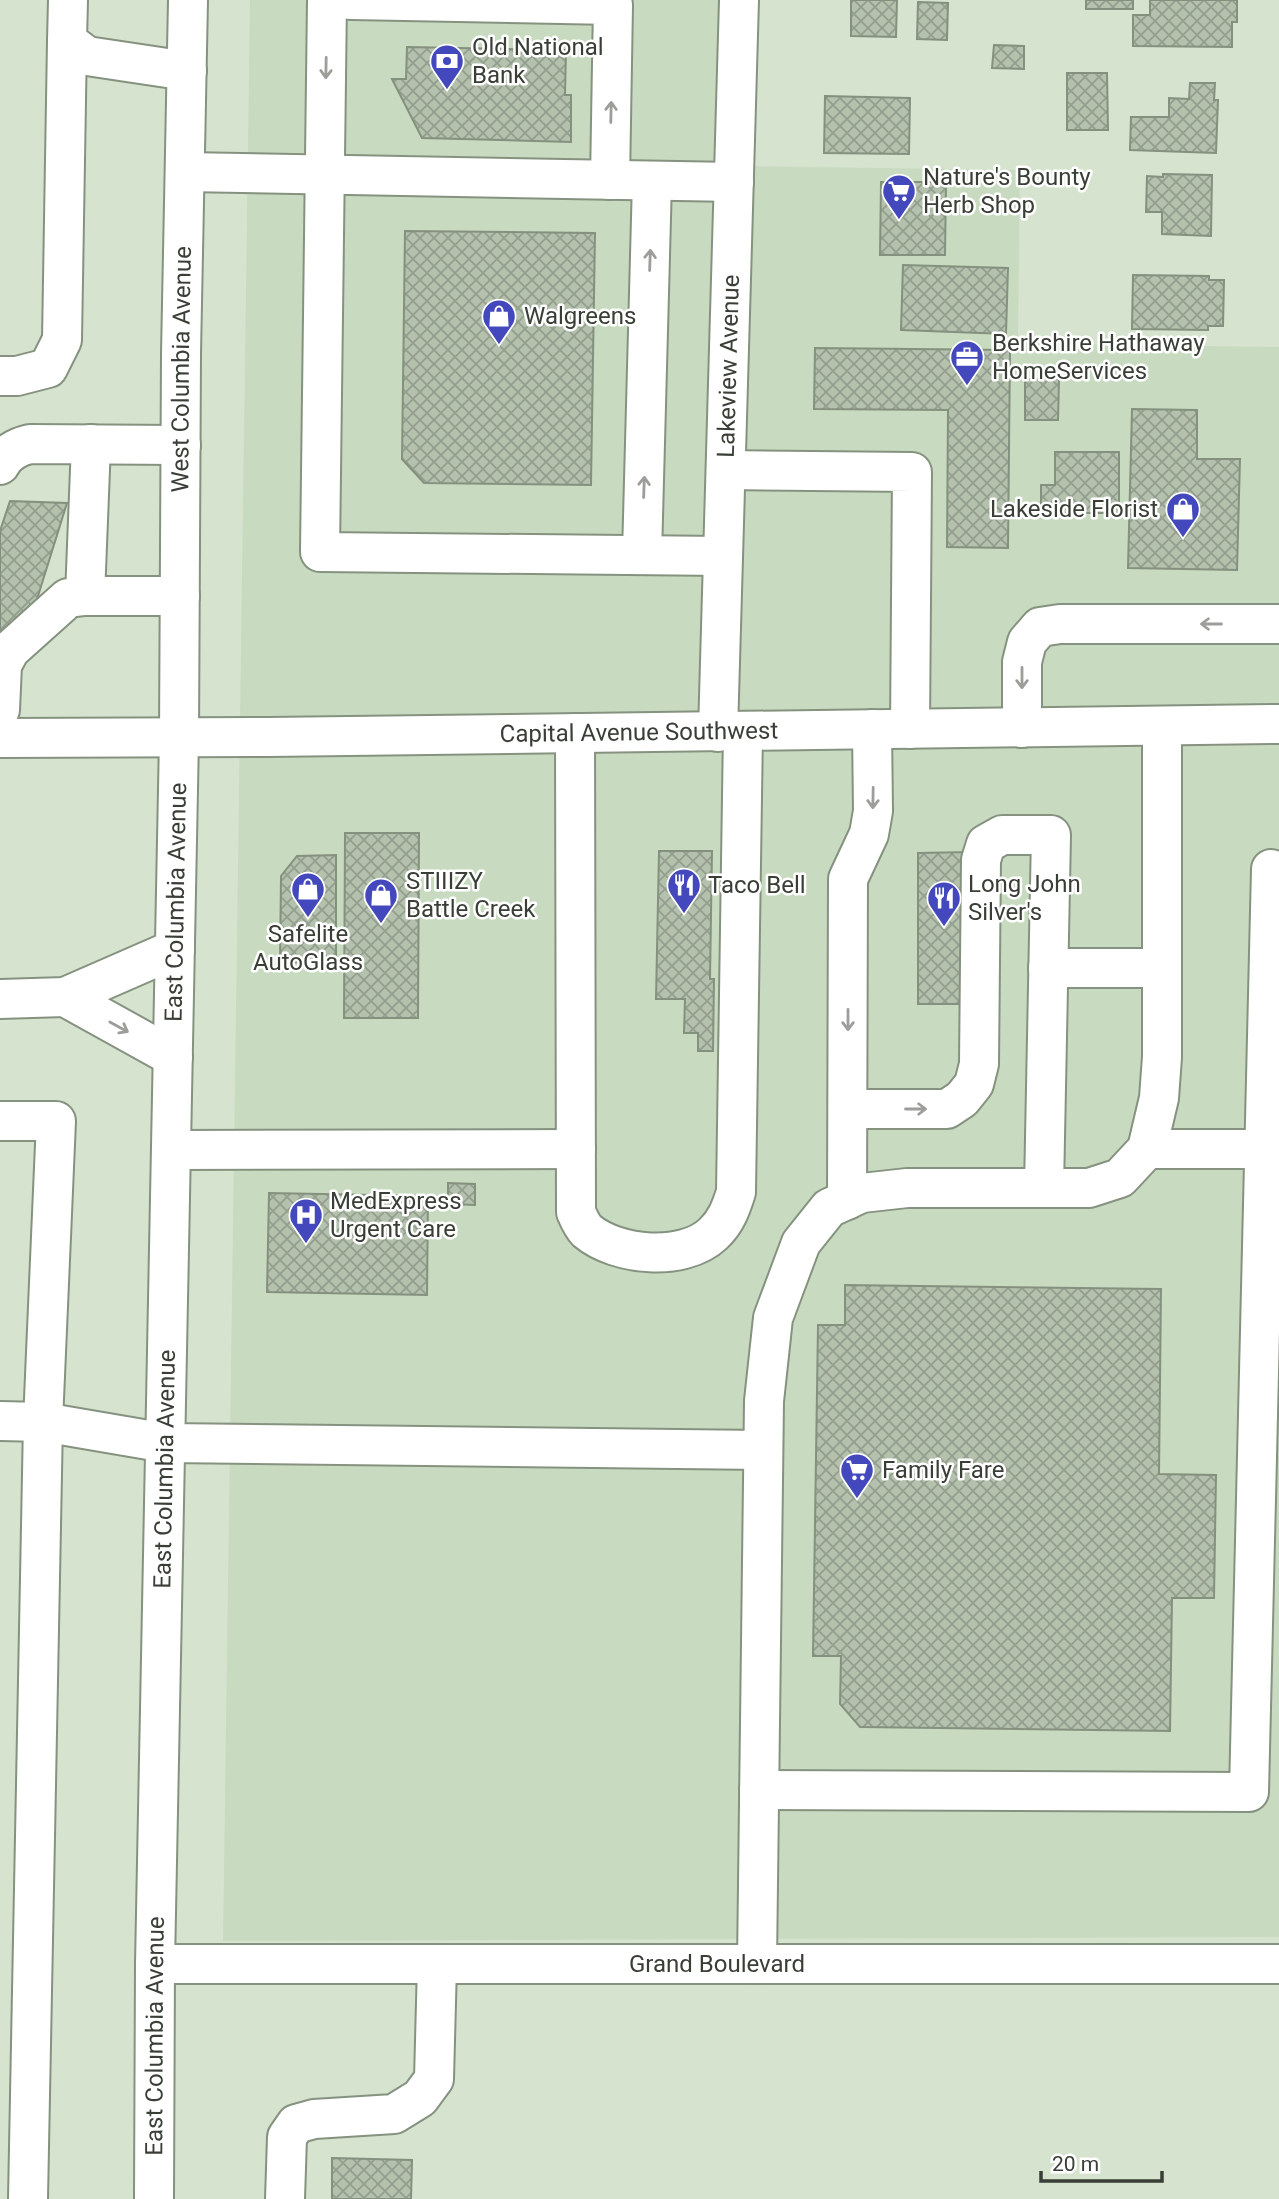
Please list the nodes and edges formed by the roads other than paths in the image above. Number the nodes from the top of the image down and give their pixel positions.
1 (68, 0) edge
2 (188, 0) edge
3 (327, 0) edge
4 (351, 0) edge
5 (739, 0) edge
6 (67, 41) junction
7 (187, 71) junction
8 (185, 172) junction
9 (324, 174) junction
10 (610, 180) junction
11 (652, 181) junction
12 (734, 182) junction
13 (0, 376) edge
14 (90, 444) junction
15 (181, 445) junction
16 (0, 465) edge
17 (726, 470) junction
18 (642, 555) junction
19 (723, 556) junction
20 (85, 596) junction
21 (180, 596) junction
22 (1279, 624) edge
23 (0, 710) edge
24 (1279, 724) edge
25 (1163, 726) junction
26 (1022, 728) junction
27 (872, 729) junction
28 (910, 729) junction
29 (730, 731) junction
30 (575, 733) junction
31 (0, 738) edge
32 (179, 738) junction
33 (1271, 869) dead end
34 (175, 949) junction
35 (1048, 968) junction
36 (1162, 968) junction
37 (65, 997) junction
38 (0, 999) edge
39 (173, 1057) junction
40 (848, 1109) junction
41 (0, 1121) edge
42 (576, 1149) junction
43 (1147, 1149) junction
44 (1264, 1149) junction
45 (171, 1150) junction
46 (1044, 1188) junction
47 (847, 1200) junction
48 (0, 1422) edge
49 (43, 1422) junction
50 (166, 1443) junction
51 (763, 1450) junction
52 (759, 1790) junction
53 (17, 1924) edge
54 (155, 1964) junction
55 (437, 1964) junction
56 (757, 1964) junction
57 (1279, 1964) edge
58 (28, 2199) edge
59 (154, 2199) edge
60 (285, 2199) edge

1 - 6 main road
2 - 7 main road, West Columbia Avenue
3 -> 9 main road
10 -> 4 main road
5 - 12 main road, Lakeview Avenue
6 - 7 main road
6 - 13 main road
7 - 8 main road, West Columbia Avenue
8 - 9 main road
8 - 15 main road, West Columbia Avenue
9 - 10 main road
9 - 18 main road
10 - 11 main road
11 - 12 main road
18 -> 11 main road
12 - 17 main road, Lakeview Avenue
14 - 15 main road
14 - 16 main road
14 - 20 main road
15 - 21 main road, West Columbia Avenue
17 - 19 main road, Lakeview Avenue
17 - 28 main road
18 - 19 main road
19 - 29 main road, Lakeview Avenue
20 - 21 main road
20 - 23 main road
21 - 32 main road, West Columbia Avenue
22 -> 26 main road
24 - 25 main road, Capital Avenue Southwest
25 - 26 main road, Capital Avenue Southwest
25 - 36 main road
26 - 28 main road, Capital Avenue Southwest
27 - 28 main road, Capital Avenue Southwest
27 - 29 main road, Capital Avenue Southwest
27 -> 40 main road
29 - 30 main road, Capital Avenue Southwest
29 - 42 main road, Lakeview Avenue
30 - 32 main road, Capital Avenue Southwest
30 - 42 main road, Lakeview Avenue
31 - 32 main road, Capital Avenue Southwest
32 - 34 main road, East Columbia Avenue
33 - 44 main road
34 - 37 main road
34 - 39 main road, East Columbia Avenue
35 - 36 main road
40 -> 35 main road
35 - 46 main road
36 - 43 main road
37 - 38 main road
37 -> 39 main road
39 - 45 main road, East Columbia Avenue
40 - 47 main road
41 - 49 main road
42 - 45 main road
43 - 44 main road
43 - 46 main road
44 - 52 main road
45 - 50 main road, East Columbia Avenue
46 - 47 main road
47 - 51 main road
48 - 49 main road
49 - 50 main road
49 - 53 main road
50 - 51 main road
50 - 54 main road, East Columbia Avenue
51 - 52 main road
52 - 56 main road
53 - 58 main road
54 - 55 main road, Grand Boulevard
54 - 59 main road, East Columbia Avenue
55 - 56 main road, Grand Boulevard
55 - 60 main road
56 - 57 main road, Grand Boulevard

